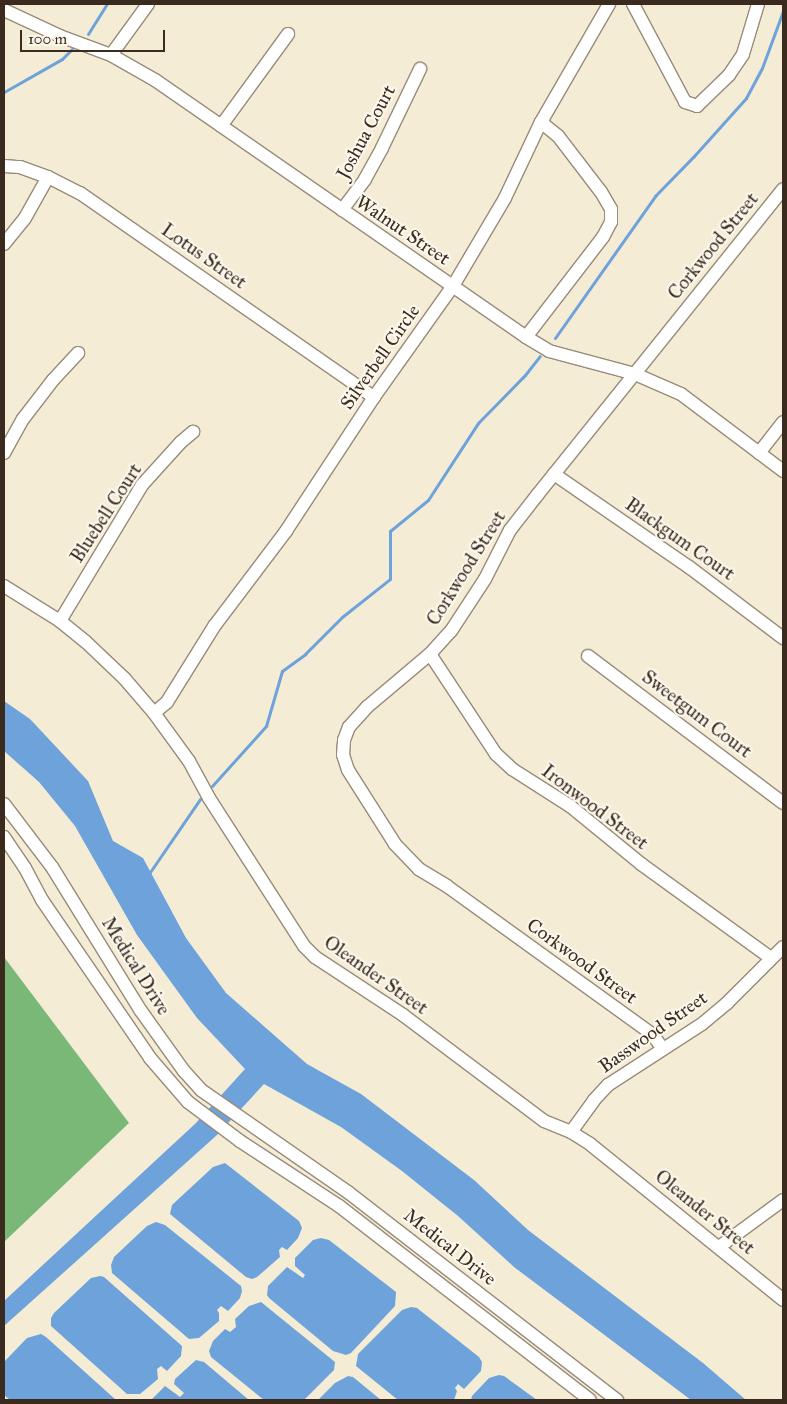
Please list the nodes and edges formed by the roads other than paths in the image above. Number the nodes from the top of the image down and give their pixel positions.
1 (148, 4) edge
2 (608, 4) edge
3 (633, 4) edge
4 (758, 4) edge
5 (4, 10) edge
6 (288, 34) dead end
7 (111, 55) junction
8 (420, 69) dead end
9 (541, 122) junction
10 (221, 126) junction
11 (4, 166) edge
12 (48, 177) junction
13 (783, 189) edge
14 (342, 210) junction
15 (4, 244) edge
16 (453, 286) junction
17 (526, 337) junction
18 (78, 353) dead end
19 (635, 374) junction
20 (374, 397) junction
21 (783, 422) edge
22 (193, 432) dead end
23 (4, 453) edge
24 (759, 453) junction
25 (783, 471) edge
26 (554, 474) junction
27 (4, 586) edge
28 (60, 621) junction
29 (783, 638) edge
30 (430, 654) junction
31 (588, 656) dead end
32 (154, 713) junction
33 (783, 802) edge
34 (4, 804) edge
35 (4, 837) edge
36 (783, 947) edge
37 (771, 958) junction
38 (663, 1049) junction
39 (254, 1128) junction
40 (571, 1132) junction
41 (244, 1144) junction
42 (783, 1200) edge
43 (719, 1247) junction
44 (783, 1300) edge
45 (590, 1400) edge
46 (617, 1400) edge

1 - 7 street
2 - 9 street, Silverbell Circle
3 - 4 street
5 - 7 street, Walnut Street
6 - 10 street
7 - 10 street, Walnut Street
8 - 14 street, Joshua Court
9 - 16 street, Silverbell Circle
9 - 17 street
10 - 14 street, Walnut Street
11 - 12 street, Lotus Street
12 - 15 street
12 - 20 street, Lotus Street
13 - 19 street, Corkwood Street
14 - 16 street, Walnut Street
16 - 17 street, Walnut Street
16 - 20 street, Silverbell Circle
17 - 19 street, Walnut Street
18 - 23 street
19 - 24 street, Walnut Street
19 - 26 street, Corkwood Street
20 - 32 street, Silverbell Circle
21 - 24 street
22 - 28 street, Bluebell Court
24 - 25 street, Walnut Street
26 - 29 street, Blackgum Court
26 - 30 street, Corkwood Street
27 - 28 street, Oleander Street
28 - 32 street, Oleander Street
30 - 37 street, Ironwood Street
30 - 38 street, Corkwood Street
31 - 33 street, Sweetgum Court
32 - 40 street, Oleander Street
34 - 39 street, Medical Drive
35 - 41 street, Medical Drive
36 - 37 street, Basswood Street
37 - 38 street, Basswood Street
38 - 40 street, Basswood Street
39 - 41 street
39 - 46 street, Medical Drive
40 - 43 street, Oleander Street
41 - 45 street, Medical Drive
42 - 43 street
43 - 44 street, Oleander Street

